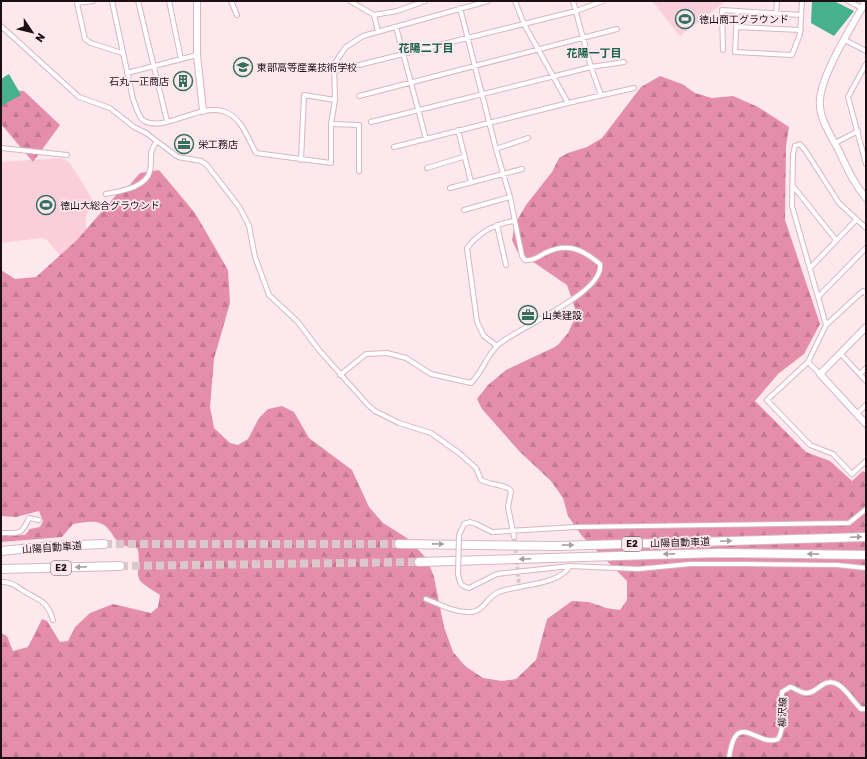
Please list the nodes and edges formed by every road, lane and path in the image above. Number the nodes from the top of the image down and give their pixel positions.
1 (93, 1) edge
2 (112, 1) edge
3 (138, 1) edge
4 (169, 1) edge
5 (197, 1) edge
6 (231, 1) edge
7 (350, 1) edge
8 (425, 1) edge
9 (488, 1) edge
10 (515, 1) edge
11 (573, 1) edge
12 (603, 1) edge
13 (777, 1) edge
14 (802, 1) edge
15 (848, 1) edge
16 (866, 2) edge
17 (460, 8) junction
18 (862, 8) junction
19 (576, 11) junction
20 (737, 11) junction
21 (776, 14) junction
22 (237, 15) dead end
23 (801, 15) junction
24 (374, 16) junction
25 (524, 24) junction
26 (1, 26) edge
27 (396, 27) junction
28 (736, 27) junction
29 (617, 29) dead end
30 (801, 30) junction
31 (378, 32) junction
32 (468, 37) junction
33 (584, 38) junction
34 (845, 40) junction
35 (539, 50) junction
36 (723, 50) dead end
37 (866, 51) edge
38 (122, 53) junction
39 (403, 55) junction
40 (198, 56) junction
41 (181, 58) junction
42 (624, 62) dead end
43 (866, 64) edge
44 (153, 66) junction
45 (475, 66) junction
46 (591, 67) junction
47 (335, 71) junction
48 (127, 73) junction
49 (553, 76) junction
50 (411, 83) junction
51 (634, 88) dead end
52 (482, 95) junction
53 (601, 95) junction
54 (360, 96) dead end
55 (335, 100) junction
56 (568, 103) junction
57 (202, 111) junction
58 (418, 111) junction
59 (167, 122) junction
60 (371, 122) dead end
61 (489, 122) junction
62 (331, 124) junction
63 (458, 130) junction
64 (858, 131) junction
65 (528, 138) dead end
66 (426, 139) junction
67 (157, 141) junction
68 (835, 143) junction
69 (394, 147) dead end
70 (1, 148) edge
71 (496, 149) junction
72 (67, 155) dead end
73 (463, 157) junction
74 (302, 160) junction
75 (866, 164) edge
76 (426, 168) dead end
77 (522, 169) dead end
78 (359, 171) dead end
79 (502, 173) junction
80 (471, 182) junction
81 (793, 186) junction
82 (450, 188) dead end
83 (106, 194) dead end
84 (510, 198) junction
85 (866, 198) edge
86 (464, 210) dead end
87 (856, 220) junction
88 (514, 222) junction
89 (497, 225) junction
90 (866, 228) edge
91 (836, 240) junction
92 (866, 248) edge
93 (506, 265) dead end
94 (810, 268) junction
95 (866, 294) edge
96 (818, 297) junction
97 (826, 325) junction
98 (866, 328) edge
99 (497, 346) junction
100 (840, 353) junction
101 (808, 362) junction
102 (866, 368) edge
103 (820, 374) junction
104 (860, 374) junction
105 (340, 375) junction
106 (866, 381) edge
107 (866, 405) edge
108 (857, 414) junction
109 (866, 424) edge
110 (866, 461) edge
111 (866, 509) edge
112 (39, 520) dead end
113 (512, 531) junction
114 (1, 532) edge
115 (514, 537) tunnel mouth
116 (866, 537) edge
117 (104, 544) tunnel mouth
118 (399, 544) tunnel mouth
119 (1, 551) edge
120 (866, 555) edge
121 (419, 562) tunnel mouth
122 (120, 566) tunnel mouth
123 (570, 566) junction
124 (866, 568) edge
125 (1, 569) edge
126 (1, 582) edge
127 (426, 599) dead end
128 (53, 620) dead end
129 (866, 710) edge
130 (728, 758) edge

1 - 38 street
2 - 38 street
3 - 44 street
4 - 41 street
5 - 40 street
6 - 22 street
7 - 24 street
8 - 24 street
9 - 17 street
10 - 25 street
11 - 19 street
12 - 19 street
13 - 21 street
14 - 23 street
15 - 18 street
16 - 18 street
17 - 27 street
17 - 32 street
18 - 34 street
19 - 25 street
19 - 33 street
20 - 21 street
20 - 28 street
20 - 36 street
21 - 23 street
23 - 30 street
24 - 31 street
25 - 32 street
25 - 35 street
26 - 67 street
27 - 31 street
27 - 39 street
28 - 30 street
28 - 30 street
29 - 33 street
31 - 47 street
32 - 39 street
32 - 45 street
33 - 35 street
33 - 46 street
34 - 37 street
34 - 68 street
35 - 45 street
35 - 49 street
38 - 48 street
39 - 47 street
39 - 50 street
40 - 41 street
40 - 57 street
41 - 44 street
42 - 46 street
43 - 64 street
44 - 48 street
44 - 59 street
45 - 50 street
45 - 52 street
46 - 49 street
46 - 53 street
47 - 55 street
48 - 59 street
49 - 52 street
49 - 56 street
50 - 54 street
50 - 58 street
51 - 53 street
52 - 58 street
52 - 61 street
53 - 56 street
55 - 62 street
55 - 74 street
56 - 61 street
57 - 59 street
57 - 74 street
58 - 60 street
58 - 66 street
61 - 63 street
61 - 71 street
62 - 74 street
62 - 78 street
63 - 66 street
63 - 73 street
64 - 68 street
64 - 75 street
65 - 71 street
66 - 69 street
67 - 83 street
67 - 105 street
68 - 85 street
70 - 72 street
71 - 79 street
73 - 76 street
73 - 80 street
77 - 79 street
79 - 80 street
79 - 84 street
80 - 82 street
81 - 87 street
81 - 91 street
81 - 94 street
84 - 86 street
84 - 88 street
87 - 90 street
87 - 91 street
88 - 89 street
88 - 99 street
89 - 93 street
89 - 99 street
91 - 94 street
92 - 96 street
94 - 96 street
95 - 97 street
96 - 97 street
97 - 101 street
98 - 100 street
99 - 105 street
100 - 103 street
100 - 104 street
101 - 103 street
101 - 110 street
102 - 104 street
103 - 108 street
104 - 106 street
105 - 113 street
107 - 108 street
108 - 109 street
111 - 113 street
112 - 114 street
113 - 115 street
113 - 123 street, bridge
118 -> 116 highway, 山陽自動車道 / E2
117 - 119 highway, 山陽自動車道 / E2
120 -> 121 highway, 山陽自動車道 / E2
122 -> 125 highway, 山陽自動車道 / E2
123 - 124 street
123 - 127 street
126 - 128 street
129 - 130 street, 柳沢線

